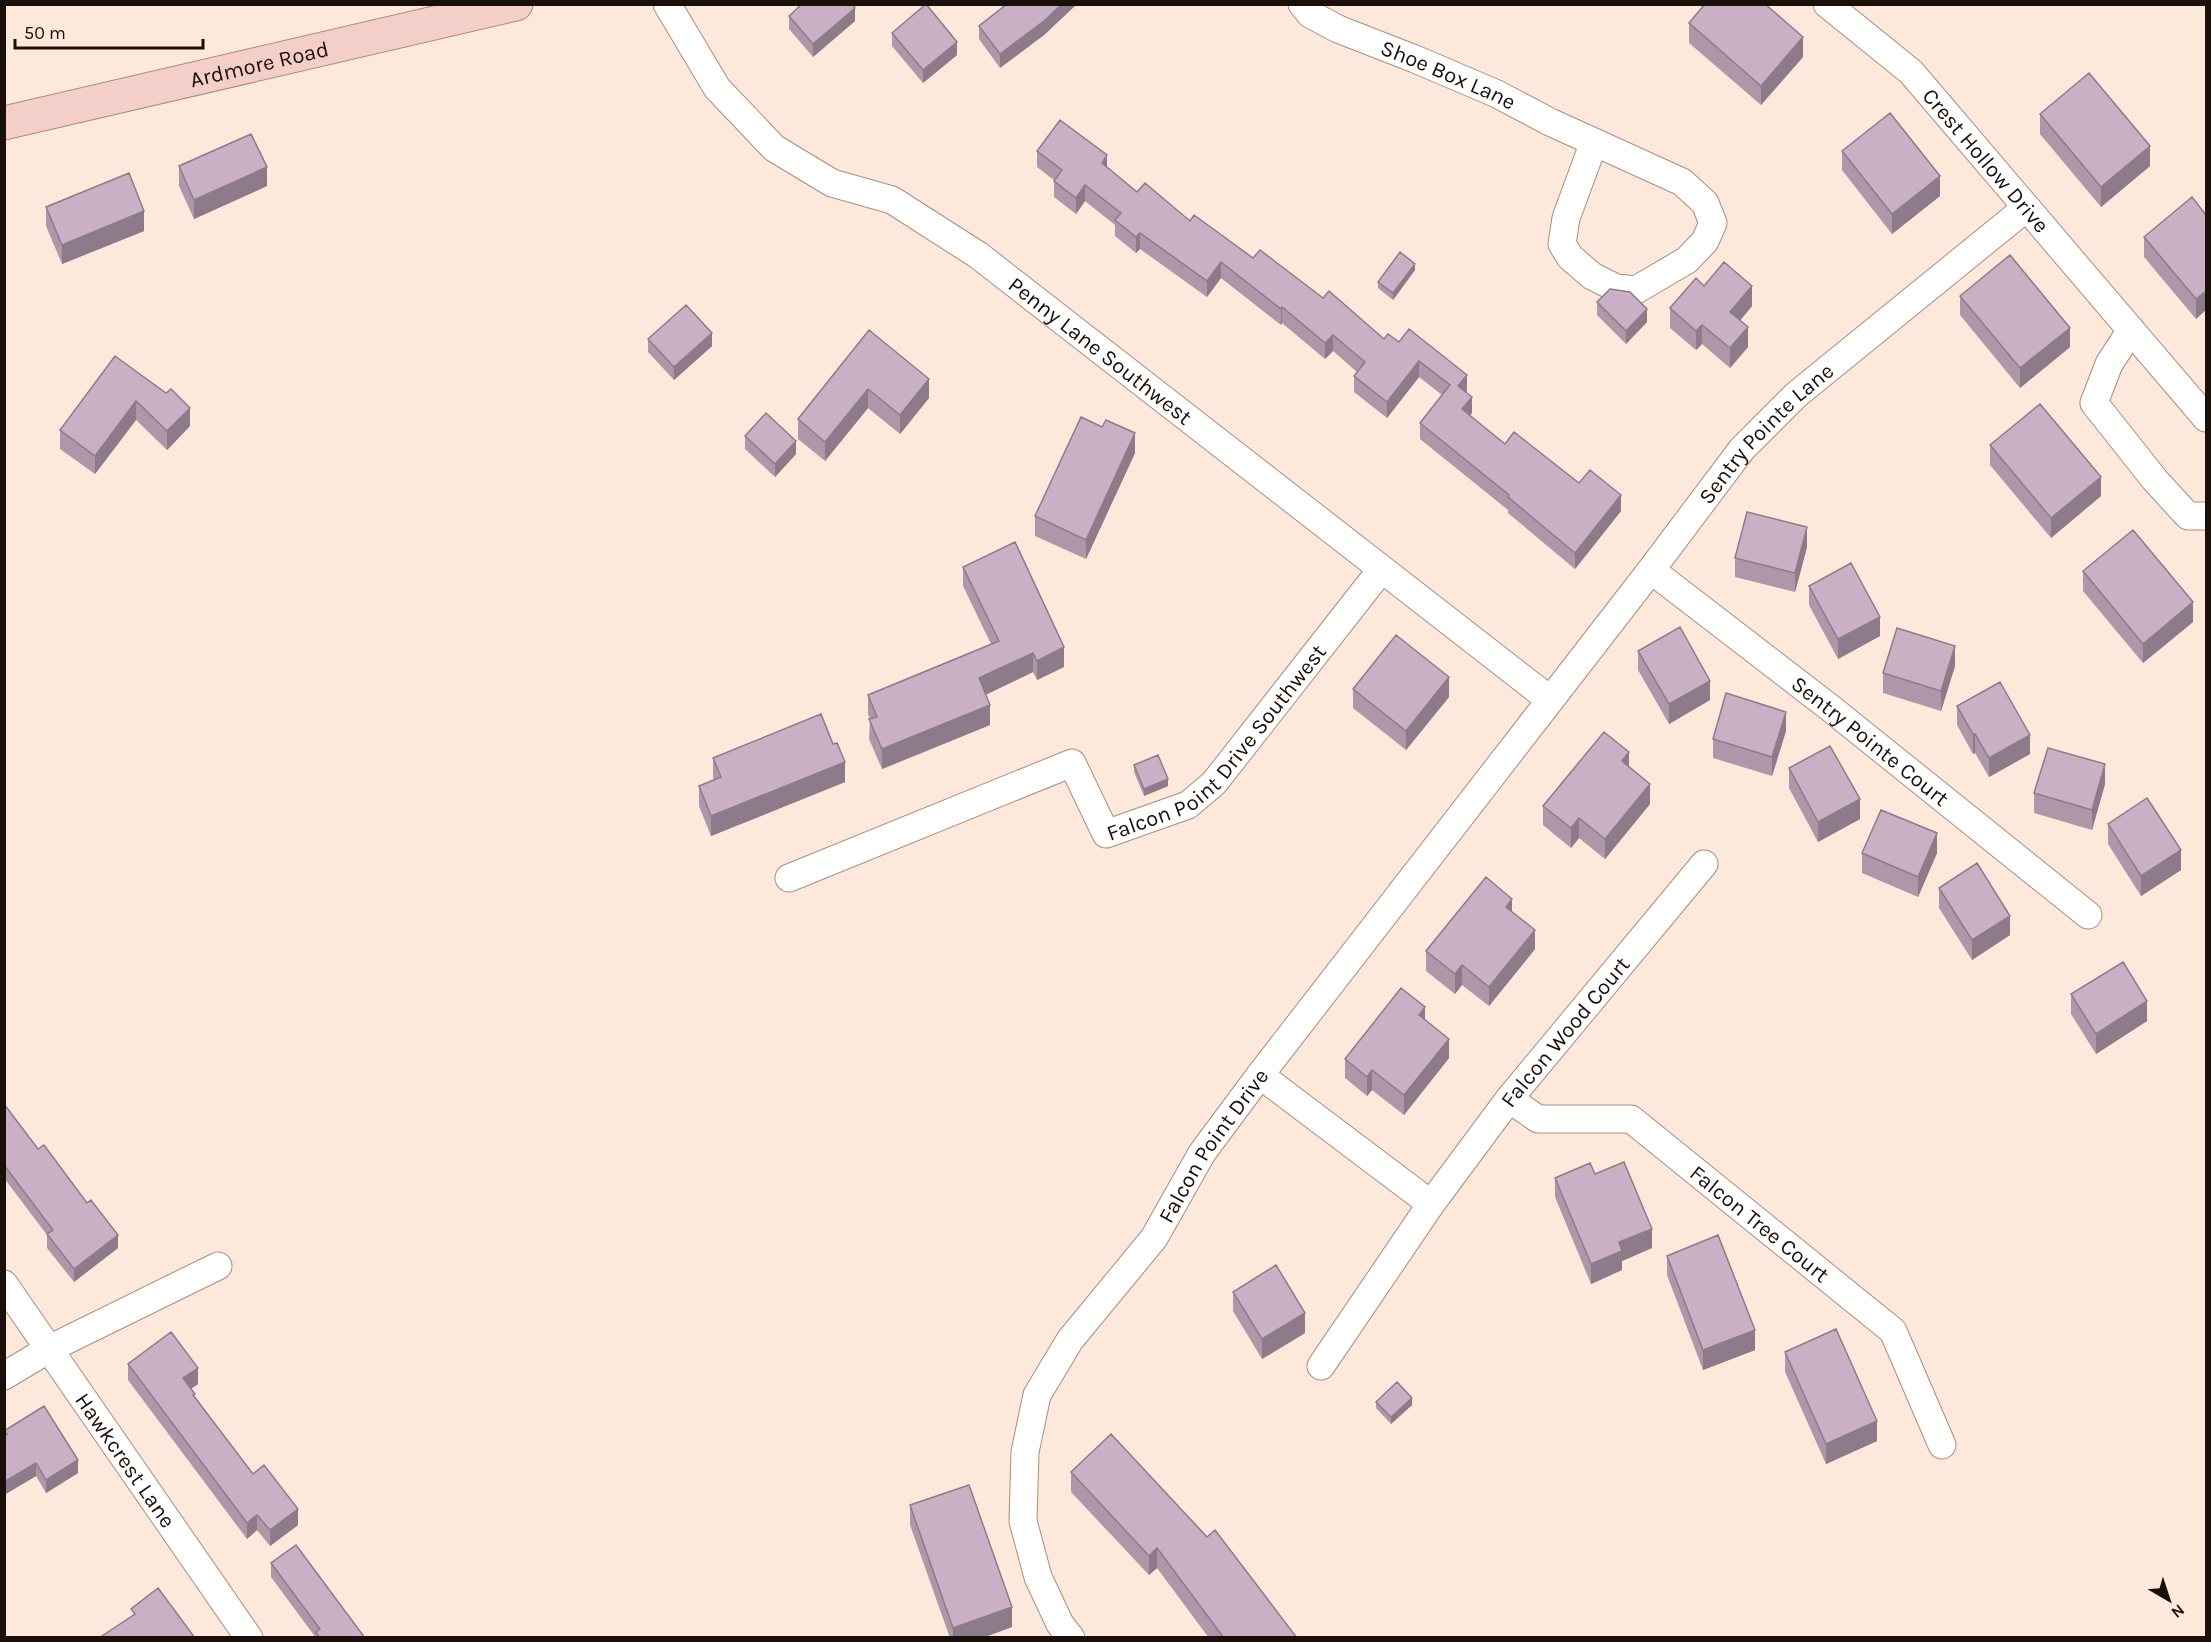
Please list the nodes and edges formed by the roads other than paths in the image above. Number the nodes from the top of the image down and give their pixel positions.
1 (516, 4) edge
2 (667, 4) edge
3 (1302, 4) edge
4 (1827, 4) edge
5 (4, 123) edge
6 (1594, 142) junction
7 (2026, 208) junction
8 (2131, 330) junction
9 (2206, 418) edge
10 (2206, 516) edge
11 (1381, 570) junction
12 (1651, 570) junction
13 (1550, 699) junction
14 (1704, 864) dead end
15 (789, 878) dead end
16 (2088, 915) dead end
17 (1260, 1075) junction
18 (1509, 1099) junction
19 (1431, 1204) junction
20 (218, 1266) dead end
21 (4, 1284) edge
22 (49, 1349) junction
23 (1321, 1366) dead end
24 (4, 1376) edge
25 (1942, 1445) dead end
26 (249, 1638) edge
27 (1071, 1638) edge

1 - 5 street, Ardmore Road
2 - 11 street, Penny Lane Southwest
3 - 6 street, Shoe Box Lane
4 - 7 street, Crest Hollow Drive
6 - 6 street, Shoe Box Lane
7 - 8 street, Crest Hollow Drive
7 - 12 street, Sentry Pointe Lane
8 - 9 street, Crest Hollow Drive
8 - 10 street
11 - 13 street, Penny Lane Southwest
11 - 15 street, Falcon Point Drive Southwest
12 - 13 street, Sentry Pointe Lane
12 - 16 street, Sentry Pointe Court
13 - 17 street, Falcon Point Drive
14 - 18 street, Falcon Wood Court
17 - 19 street
17 - 27 street, Falcon Point Drive
18 - 19 street, Falcon Wood Court
18 - 25 street, Falcon Tree Court
19 - 23 street, Falcon Wood Court
20 - 22 street
21 - 22 street, Hawkcrest Lane
22 - 24 street
22 - 26 street, Hawkcrest Lane

